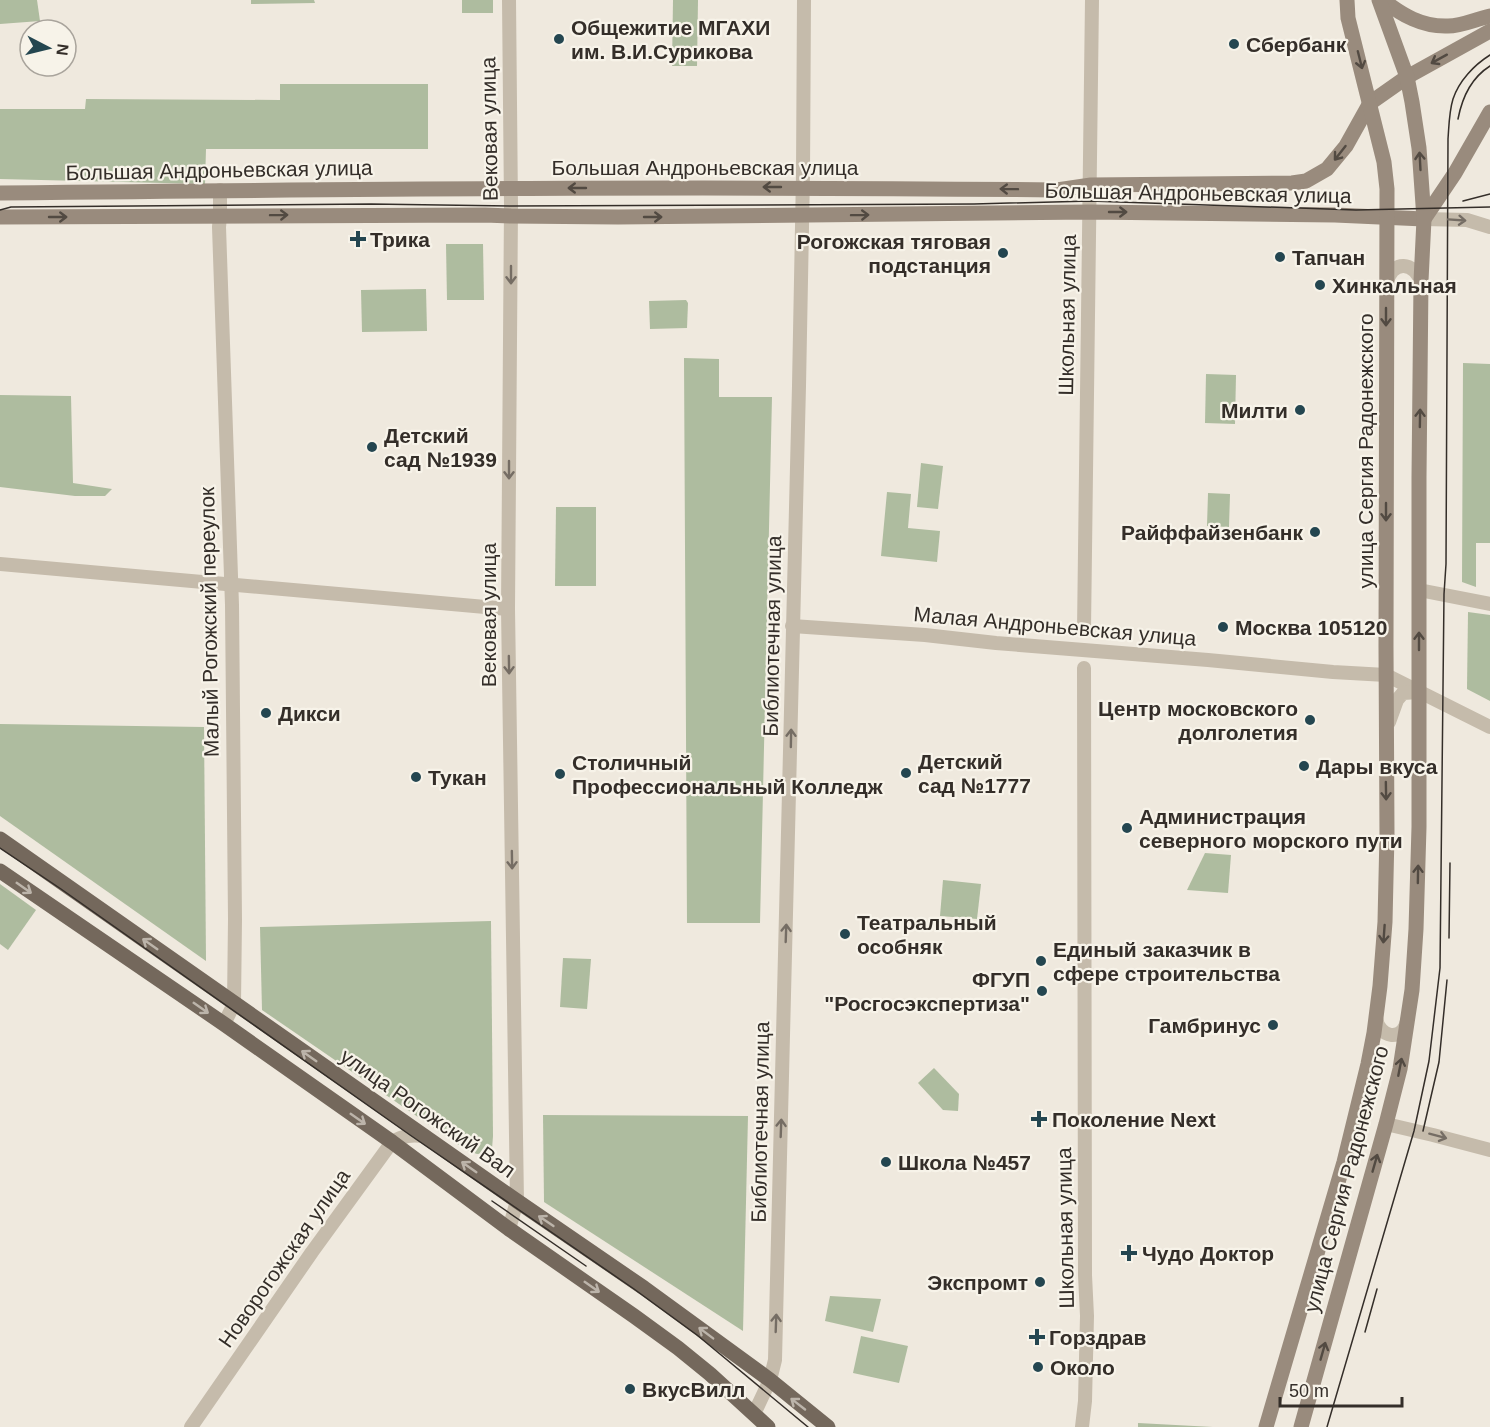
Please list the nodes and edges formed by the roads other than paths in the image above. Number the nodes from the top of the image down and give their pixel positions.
1 (509, 0) edge
2 (804, 0) edge
3 (1092, 0) edge
4 (1342, 0) edge
5 (1347, 0) edge
6 (1381, 0) edge
7 (1490, 16) edge
8 (1348, 18) junction
9 (1490, 31) edge
10 (1407, 77) junction
11 (1370, 103) junction
12 (1490, 112) edge
13 (1091, 185) junction
14 (803, 187) junction
15 (511, 188) junction
16 (220, 190) junction
17 (0, 193) edge
18 (1090, 212) junction
19 (802, 215) junction
20 (220, 216) junction
21 (511, 216) junction
22 (0, 217) edge
23 (1387, 217) junction
24 (1424, 219) junction
25 (1490, 227) edge
26 (1387, 281) junction
27 (1421, 281) junction
28 (0, 564) edge
29 (231, 585) junction
30 (1419, 590) junction
31 (1490, 604) edge
32 (508, 609) junction
33 (792, 626) junction
34 (1084, 630) dead end
35 (1084, 668) dead end
36 (1386, 675) junction
37 (1419, 692) junction
38 (1490, 727) edge
39 (1386, 735) junction
40 (0, 839) edge
41 (0, 871) edge
42 (234, 1004) junction
43 (1376, 1018) junction
44 (1407, 1020) junction
45 (224, 1024) junction
46 (1386, 1124) junction
47 (425, 1136) junction
48 (392, 1142) junction
49 (1490, 1150) edge
50 (517, 1201) junction
51 (509, 1229) junction
52 (770, 1380) junction
53 (754, 1414) junction
54 (190, 1427) edge
55 (768, 1427) edge
56 (828, 1427) edge
57 (1082, 1427) edge
58 (1266, 1427) edge
59 (1301, 1427) edge

1 - 15 street, Вековая улица
2 - 14 street, Библиотечная улица
3 - 13 street, Школьная улица
4 - 8 main road
5 - 8 main road
6 - 7 main road
6 - 10 main road, улица Сергия Радонежского
8 -> 11 main road, улица Сергия Радонежского
9 -> 10 main road
10 - 11 main road
24 -> 10 main road, улица Сергия Радонежского
11 -> 13 main road, Большая Андроньевская улица
11 - 23 main road, улица Сергия Радонежского
12 - 24 main road
13 -> 14 main road, Большая Андроньевская улица
13 - 18 street, Школьная улица
14 -> 15 main road, Большая Андроньевская улица
14 - 19 street, Библиотечная улица
15 - 16 main road, Большая Андроньевская улица
15 - 21 street, Вековая улица
16 - 17 main road, Большая Андроньевская улица
16 - 20 street, Малый Рогожский переулок
19 -> 18 main road, Большая Андроньевская улица
18 -> 23 main road, Большая Андроньевская улица
18 - 34 street, Школьная улица
21 -> 19 main road, Большая Андроньевская улица
19 - 33 street, Библиотечная улица
20 -> 21 main road, Большая Андроньевская улица
22 -> 20 main road, Большая Андроньевская улица
20 - 29 street, Малый Рогожский переулок
21 -> 32 street, Вековая улица
23 - 24 main road, Большая Андроньевская улица
23 - 26 main road, улица Сергия Радонежского
24 -> 25 street
24 - 27 main road, улица Сергия Радонежского
26 - 27 street
26 -> 36 main road, улица Сергия Радонежского
30 -> 27 main road, улица Сергия Радонежского
28 - 29 street
29 - 32 street
29 - 42 street, Малый Рогожский переулок
30 - 31 street
37 -> 30 main road, улица Сергия Радонежского
32 -> 50 street, Вековая улица
33 - 36 street, Малая Андроньевская улица
52 -> 33 street, Библиотечная улица
35 - 57 street, Школьная улица
36 - 37 street
36 - 39 main road, улица Сергия Радонежского
37 - 38 street
37 - 39 street
44 -> 37 main road, улица Сергия Радонежского
39 -> 43 main road, улица Сергия Радонежского
42 -> 40 main road, улица Рогожский Вал
41 -> 45 main road
42 - 45 street, Малый Рогожский переулок
47 -> 42 main road, улица Рогожский Вал
43 - 44 street
43 - 58 main road, улица Сергия Радонежского
46 -> 44 main road, улица Сергия Радонежского
45 -> 48 main road
46 -> 49 street
59 -> 46 main road, улица Сергия Радонежского
47 - 48 street
50 -> 47 main road, улица Рогожский Вал
48 - 51 main road
48 - 54 street, Новорогожская улица
50 - 51 street, Вековая улица
52 -> 50 main road, улица Рогожский Вал
51 -> 53 main road
52 - 53 street, Библиотечная улица
56 -> 52 main road, улица Рогожский Вал
53 - 55 main road

